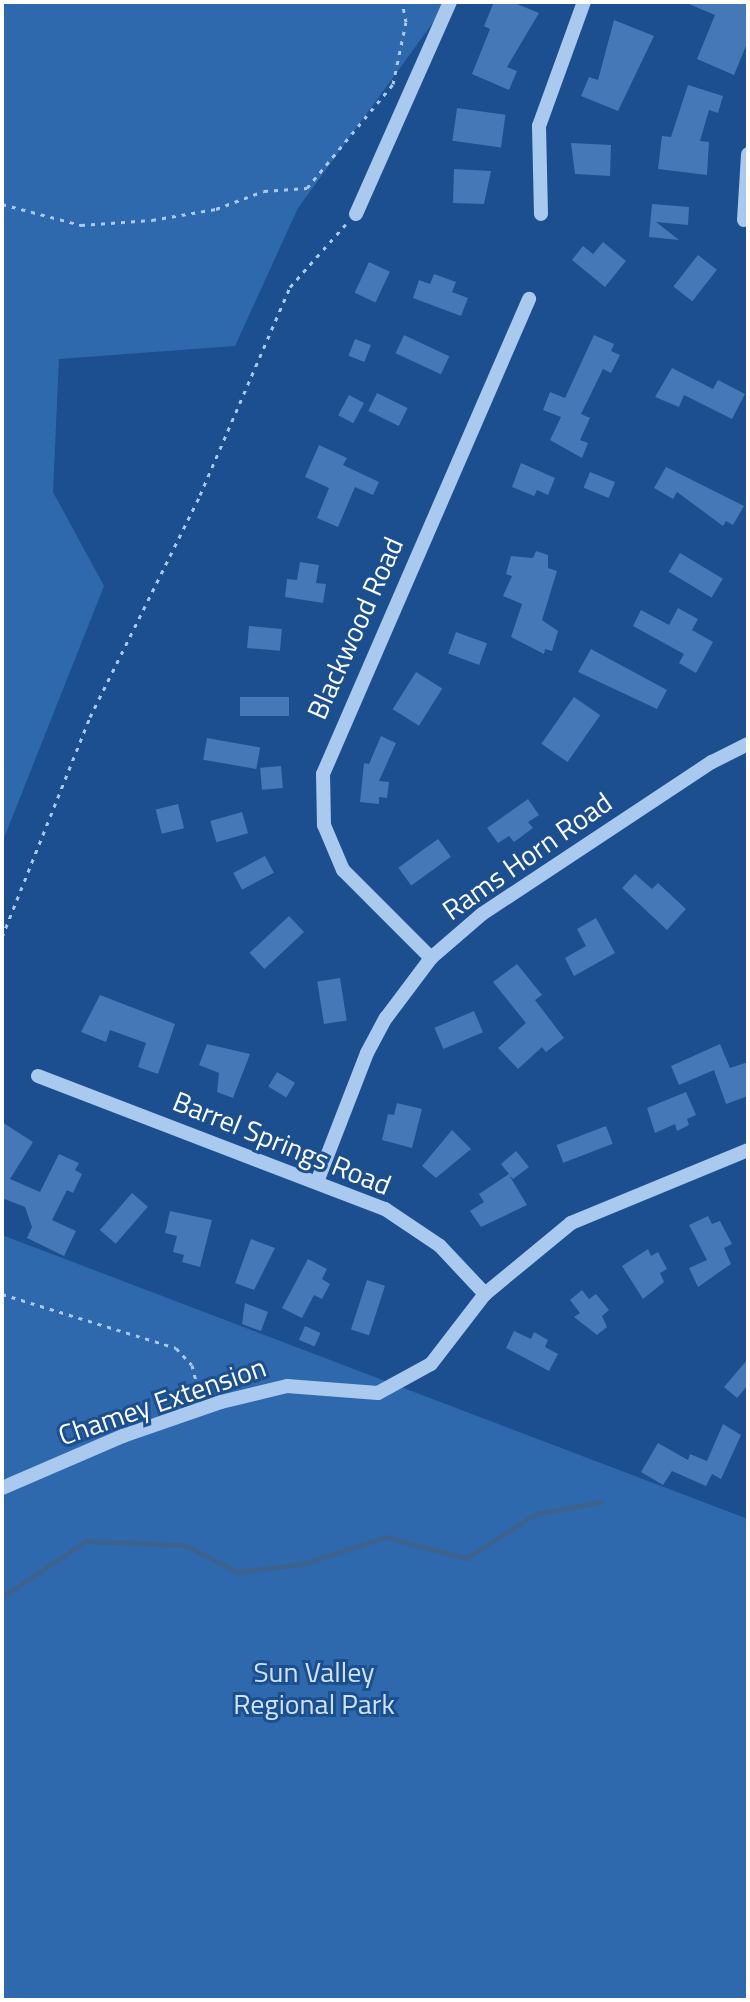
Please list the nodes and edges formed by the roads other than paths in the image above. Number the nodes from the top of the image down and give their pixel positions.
1 (450, 2) edge
2 (584, 2) edge
3 (748, 154) edge
4 (356, 214) road end
5 (541, 214) dead end
6 (744, 220) dead end
7 (529, 299) dead end
8 (748, 744) edge
9 (431, 958) junction
10 (38, 1076) dead end
11 (748, 1150) edge
12 (317, 1182) junction
13 (485, 1294) junction
14 (2, 1488) edge

1 - 4 street
2 - 5 street
3 - 6 street
7 - 9 street, Blackwood Road
8 - 9 street, Rams Horn Road
9 - 12 street, Rams Horn Road
10 - 12 street, Barrel Springs Road
11 - 13 street
12 - 13 street, Barrel Springs Road
13 - 14 street, Chamey Extension

